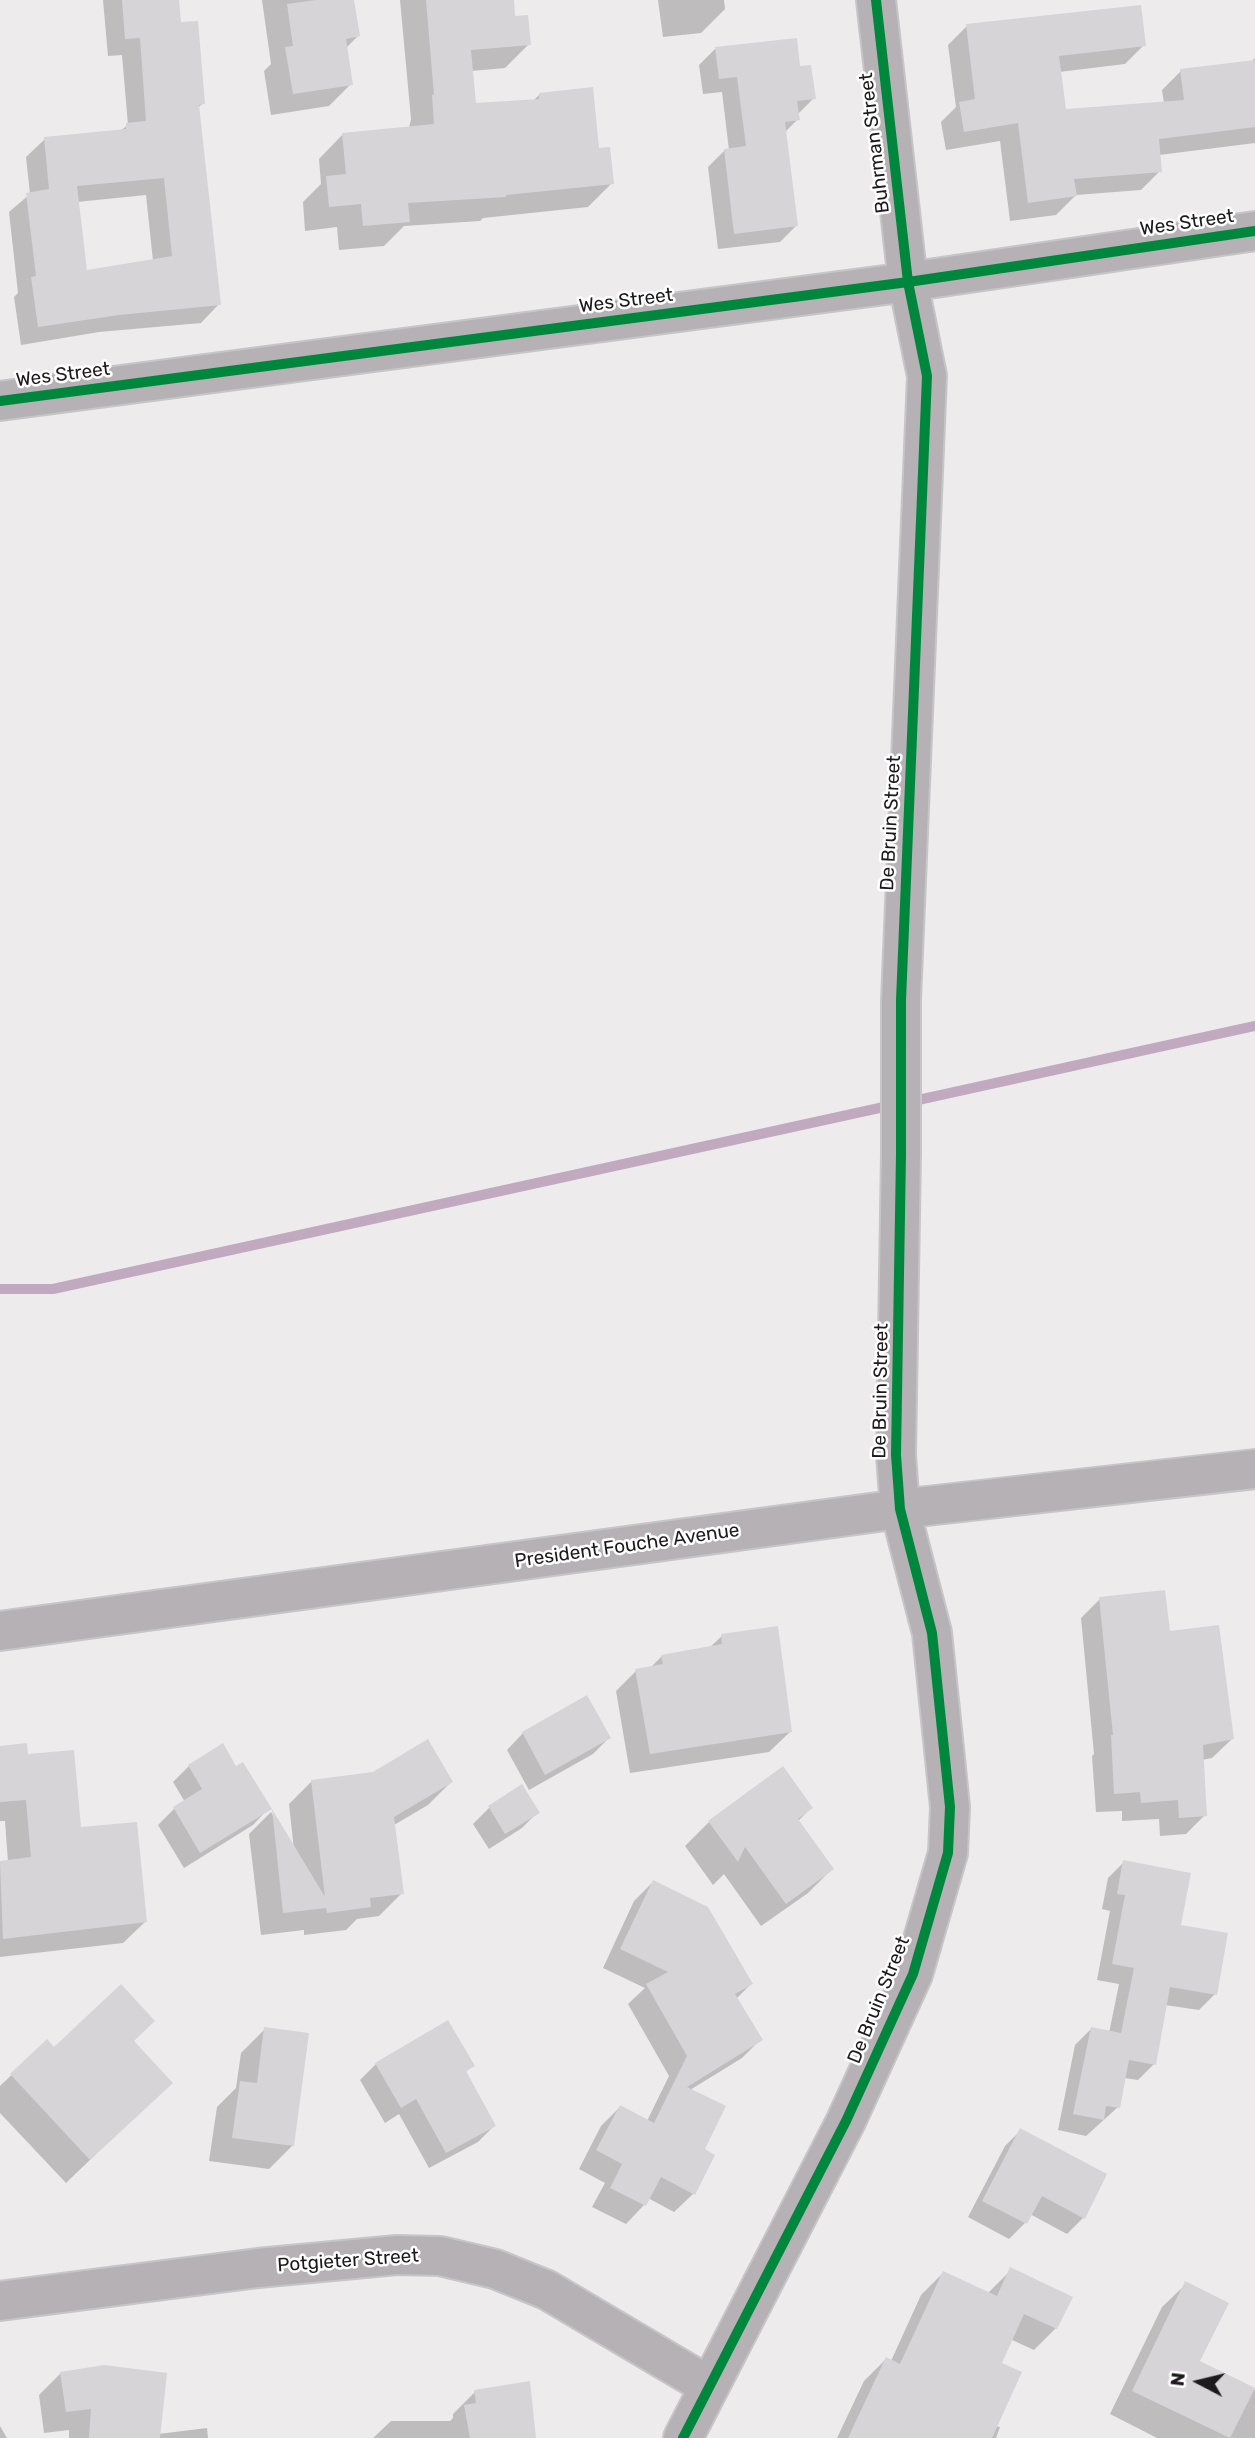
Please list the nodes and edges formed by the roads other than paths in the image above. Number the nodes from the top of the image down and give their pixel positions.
1 (876, 0) edge
2 (1255, 231) edge
3 (908, 282) junction
4 (0, 401) edge
5 (1255, 1469) edge
6 (901, 1509) junction
7 (0, 1631) edge
8 (0, 2301) edge
9 (709, 2386) junction
10 (683, 2438) edge

1 - 3 street, Buhrman Street
2 - 3 street, Wes Street
3 - 4 street, Wes Street
3 - 6 street, De Bruin Street
5 - 6 street, President Fouche Avenue
6 - 7 street, President Fouche Avenue
6 - 9 street, De Bruin Street
8 - 9 street, Potgieter Street
9 - 10 street, De Bruin Street

